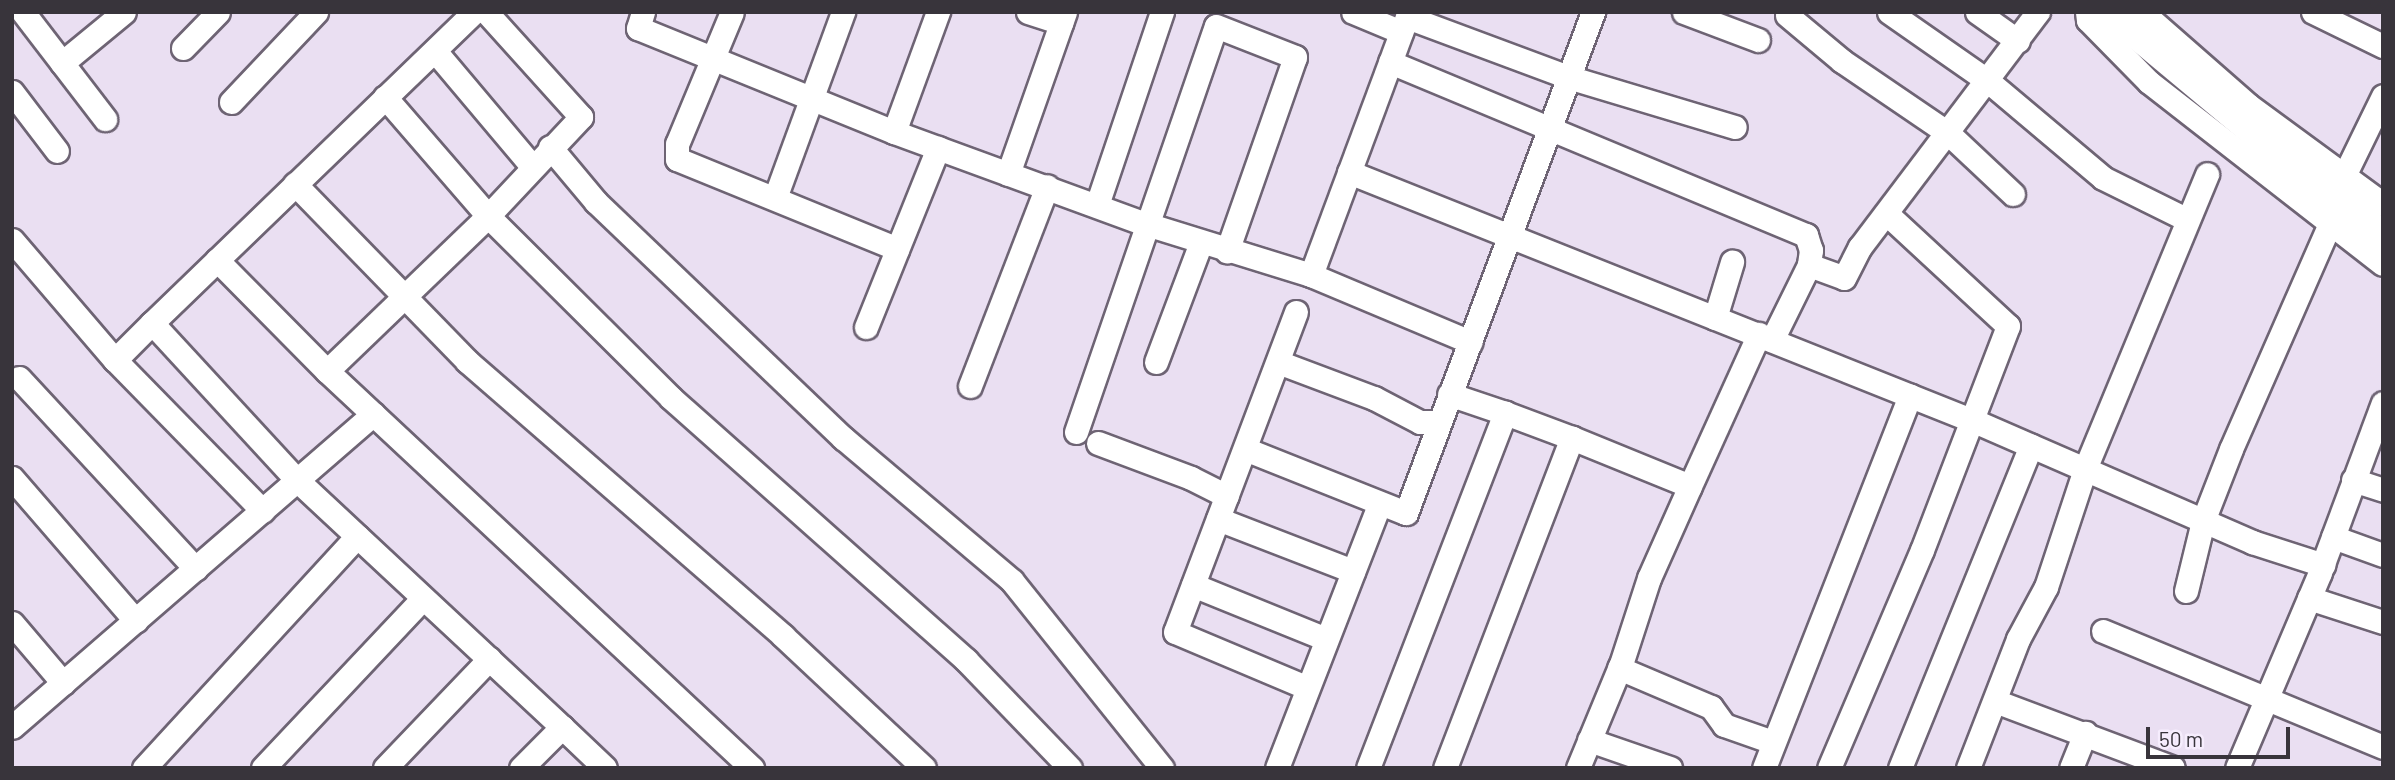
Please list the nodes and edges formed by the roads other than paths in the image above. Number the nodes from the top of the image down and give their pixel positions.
1 (23, 12) edge
2 (124, 12) edge
3 (218, 12) edge
4 (316, 12) edge
5 (474, 12) edge
6 (486, 12) edge
7 (643, 12) edge
8 (732, 12) edge
9 (844, 12) edge
10 (938, 12) edge
11 (1028, 12) edge
12 (1162, 12) edge
13 (1353, 12) edge
14 (1593, 12) edge
15 (1684, 12) edge
16 (1889, 12) edge
17 (1977, 12) edge
18 (2038, 12) edge
19 (2087, 12) edge
20 (2115, 12) edge
21 (2313, 12) edge
22 (1787, 15) dead end
23 (1063, 18) edge
24 (1406, 20) edge
25 (12, 21) edge
26 (1758, 40) dead end
27 (2018, 41) junction
28 (2383, 46) edge
29 (183, 48) dead end
30 (435, 51) junction
31 (713, 58) junction
32 (1390, 62) junction
33 (62, 63) junction
34 (1568, 76) junction
35 (1988, 81) junction
36 (12, 92) edge
37 (2383, 96) edge
38 (384, 97) junction
39 (811, 98) junction
40 (231, 102) dead end
41 (105, 119) dead end
42 (1735, 127) dead end
43 (894, 132) junction
44 (1551, 133) junction
45 (1948, 133) junction
46 (550, 147) junction
47 (938, 148) junction
48 (57, 151) dead end
49 (531, 165) junction
50 (1349, 172) junction
51 (1008, 174) junction
52 (2207, 174) dead end
53 (2344, 176) junction
54 (295, 184) junction
55 (1047, 186) junction
56 (2013, 194) dead end
57 (775, 198) junction
58 (2383, 204) edge
59 (1097, 205) junction
60 (1886, 213) junction
61 (488, 216) junction
62 (2186, 219) junction
63 (2331, 222) junction
64 (1146, 223) junction
65 (1512, 236) junction
66 (2383, 238) edge
67 (12, 240) edge
68 (1201, 242) junction
69 (897, 250) junction
70 (1227, 251) junction
71 (217, 260) junction
72 (1732, 262) dead end
73 (2383, 264) edge
74 (1809, 265) junction
75 (1311, 275) junction
76 (404, 296) junction
77 (1296, 312) dead end
78 (1715, 318) junction
79 (152, 323) junction
80 (866, 327) dead end
81 (1765, 337) junction
82 (1469, 342) junction
83 (115, 360) junction
84 (1156, 362) dead end
85 (1278, 362) junction
86 (327, 371) junction
87 (19, 378) dead end
88 (970, 386) dead end
89 (1449, 394) junction
90 (1910, 396) junction
91 (2383, 403) edge
92 (1505, 413) junction
93 (373, 414) junction
94 (1973, 421) junction
95 (1438, 422) junction
96 (1076, 432) dead end
97 (1572, 438) junction
98 (1098, 443) dead end
99 (2031, 446) junction
100 (1245, 449) junction
101 (2085, 469) junction
102 (12, 478) edge
103 (2353, 480) junction
104 (298, 481) junction
105 (1690, 485) junction
106 (2383, 490) edge
107 (1227, 496) junction
108 (1380, 503) junction
109 (262, 512) junction
110 (1218, 519) junction
111 (2203, 521) junction
112 (357, 536) junction
113 (2333, 537) junction
114 (2383, 555) edge
115 (2323, 565) junction
116 (196, 569) junction
117 (1353, 571) junction
118 (1193, 585) junction
119 (2186, 591) dead end
120 (423, 597) junction
121 (2309, 598) junction
122 (136, 621) junction
123 (2383, 622) edge
124 (12, 623) edge
125 (2103, 631) dead end
126 (1326, 639) junction
127 (489, 659) junction
128 (1619, 668) junction
129 (63, 683) junction
130 (1306, 687) junction
131 (2266, 699) junction
132 (1995, 701) junction
133 (12, 727) edge
134 (562, 727) junction
135 (2085, 733) junction
136 (1589, 740) junction
137 (1773, 742) junction
138 (2383, 747) edge
139 (144, 768) edge
140 (263, 768) edge
141 (385, 768) edge
142 (521, 768) edge
143 (605, 768) edge
144 (752, 768) edge
145 (925, 768) edge
146 (1070, 768) edge
147 (1162, 768) edge
148 (1277, 768) edge
149 (1368, 768) edge
150 (1445, 768) edge
151 (1578, 768) edge
152 (1670, 768) edge
153 (1764, 768) edge
154 (1829, 768) edge
155 (1900, 768) edge
156 (1968, 768) edge
157 (2071, 768) edge
158 (2173, 768) edge
159 (2237, 768) edge

1 - 25 street
1 - 33 street
2 - 33 street
3 - 29 street
4 - 40 street
5 - 30 street
6 - 46 street
7 - 31 street
8 - 31 street
9 - 39 street
10 - 43 street
11 - 23 street
12 - 59 street
13 - 24 street
14 - 34 street
15 - 26 street
16 - 35 street
17 - 27 street
18 - 27 street
19 - 63 street
20 - 53 street
20 - 66 main road
21 - 28 street
22 - 45 street
23 - 51 street
24 - 32 street
24 - 34 street
27 - 35 street
30 - 38 street
30 - 49 street
31 - 39 street
31 - 57 street
32 - 44 street
32 - 50 street
33 - 41 street
34 - 42 street
34 - 44 street
35 - 45 street
35 - 62 street
36 - 48 street
37 - 53 street
38 - 54 street
38 - 61 street
39 - 43 street
39 - 57 street
43 - 47 street
44 - 65 street
44 - 74 street
45 - 56 street
45 - 60 street
46 - 49 street
46 - 147 street
47 - 51 street
47 - 69 street
49 - 61 street
50 - 65 street
50 - 75 street
51 - 55 street
52 - 62 street
53 - 58 street
54 - 71 street
54 - 76 street
55 - 59 street
55 - 88 street
57 - 69 street
59 - 64 street
60 - 74 street
60 - 94 street
61 - 76 street
61 - 146 street
62 - 101 street
63 - 73 street
63 - 111 street
64 - 68 street
64 - 70 street
64 - 96 street
65 - 78 street
65 - 82 street
67 - 83 street
68 - 70 street
68 - 84 street
69 - 80 street
70 - 75 street
71 - 79 street
71 - 86 street
72 - 78 street
74 - 81 street
75 - 82 street
76 - 86 street
76 - 145 street
77 - 85 street
78 - 81 street
79 - 83 street
79 - 104 street
81 - 90 street
81 - 105 street
82 - 89 street
83 - 109 street
85 - 95 street
85 - 100 street
86 - 93 street
87 - 116 street
89 - 92 street
89 - 95 street
90 - 94 street
90 - 137 street
91 - 103 street
92 - 97 street
92 - 149 street
93 - 104 street
93 - 144 street
94 - 99 street
94 - 154 street
95 - 108 street
97 - 105 street
97 - 150 street
98 - 107 street
99 - 101 street
99 - 155 street
100 - 107 street
100 - 108 street
101 - 111 street
101 - 132 street
102 - 122 street
103 - 106 street
103 - 113 street
104 - 109 street
104 - 112 street
105 - 128 street
107 - 110 street
108 - 117 street
109 - 116 street
110 - 117 street
110 - 118 street
111 - 115 street
111 - 119 street
112 - 120 street
112 - 139 street
113 - 114 street
113 - 115 street
115 - 121 street
116 - 122 street
117 - 126 street
118 - 126 street
118 - 130 street
120 - 127 street
120 - 140 street
121 - 123 street
121 - 131 street
122 - 129 street
124 - 129 street
125 - 131 street
126 - 130 street
127 - 134 street
127 - 141 street
128 - 136 street
128 - 137 street
129 - 133 street
130 - 148 street
131 - 138 street
131 - 159 street
132 - 135 street
132 - 156 street
134 - 142 street
134 - 143 street
135 - 157 street
135 - 158 street
136 - 151 street
136 - 152 street
137 - 153 street

